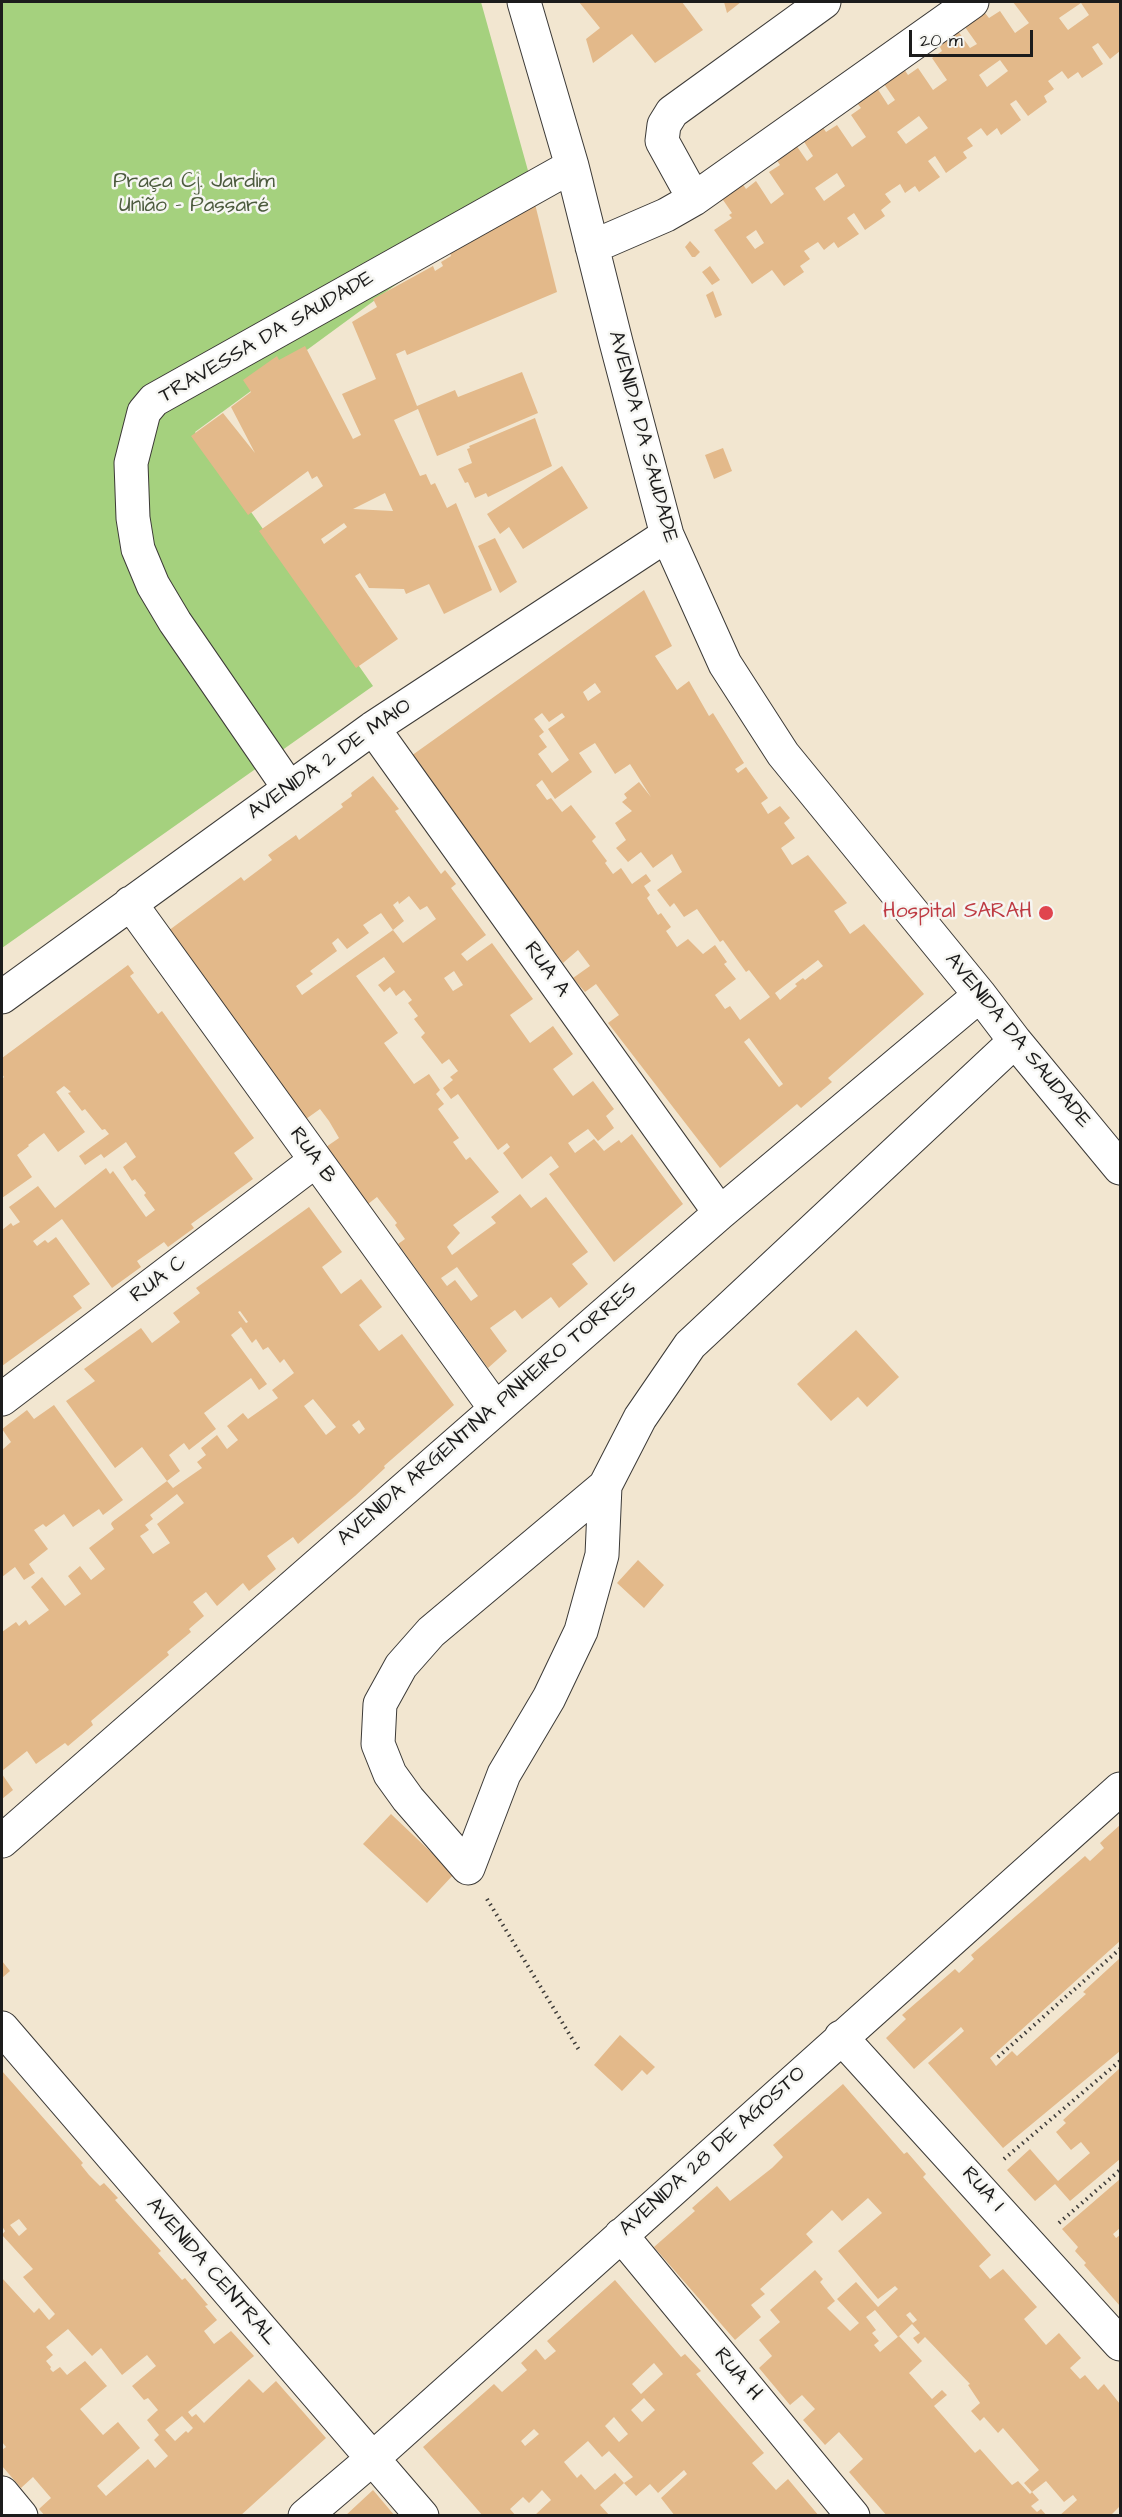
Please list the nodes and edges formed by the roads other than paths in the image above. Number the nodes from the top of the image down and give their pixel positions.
1 (524, 2) edge
2 (824, 2) edge
3 (972, 2) edge
4 (572, 166) junction
5 (694, 199) junction
6 (592, 247) junction
7 (667, 536) junction
8 (373, 728) junction
9 (289, 788) junction
10 (130, 903) junction
11 (980, 995) junction
12 (2, 997) edge
13 (1015, 1041) junction
14 (315, 1161) junction
15 (1120, 1168) edge
16 (720, 1213) junction
17 (2, 1399) edge
18 (495, 1408) junction
19 (605, 1486) junction
20 (1120, 1788) edge
21 (2, 1841) edge
22 (2, 2028) edge
23 (841, 2037) junction
24 (621, 2235) junction
25 (1120, 2344) edge
26 (372, 2459) junction
27 (2, 2493) edge
28 (21, 2516) edge
29 (305, 2516) edge
30 (422, 2516) edge
31 (853, 2516) edge

1 - 4 street, AVENIDA DA SAUDADE
2 - 5 street
3 - 5 street
4 - 6 street, AVENIDA DA SAUDADE
4 - 9 street, TRAVESSA DA SAUDADE
5 - 6 street
6 - 7 street, AVENIDA DA SAUDADE
7 - 8 street, AVENIDA 2 DE MAIO
7 - 11 street, AVENIDA DA SAUDADE
8 - 9 street, AVENIDA 2 DE MAIO
8 - 16 street, RUA A
9 - 10 street, AVENIDA 2 DE MAIO
10 - 12 street, AVENIDA 2 DE MAIO
10 - 14 street, RUA B
11 - 13 street, AVENIDA DA SAUDADE
11 - 16 street, AVENIDA ARGENTINA PINHEIRO TORRES
13 - 15 street, AVENIDA DA SAUDADE
13 - 19 street
14 - 17 street, RUA C
14 - 18 street, RUA B
16 - 18 street, AVENIDA ARGENTINA PINHEIRO TORRES
18 - 21 street, AVENIDA ARGENTINA PINHEIRO TORRES
19 - 19 street
20 - 23 street, AVENIDA 28 DE AGOSTO
22 - 26 street, AVENIDA CENTRAL
23 - 24 street, AVENIDA 28 DE AGOSTO
23 - 25 street, RUA I
24 - 26 street, AVENIDA 28 DE AGOSTO
24 - 31 street, RUA H
26 - 29 street, AVENIDA 28 DE AGOSTO
26 - 30 street, AVENIDA CENTRAL
27 - 28 street

